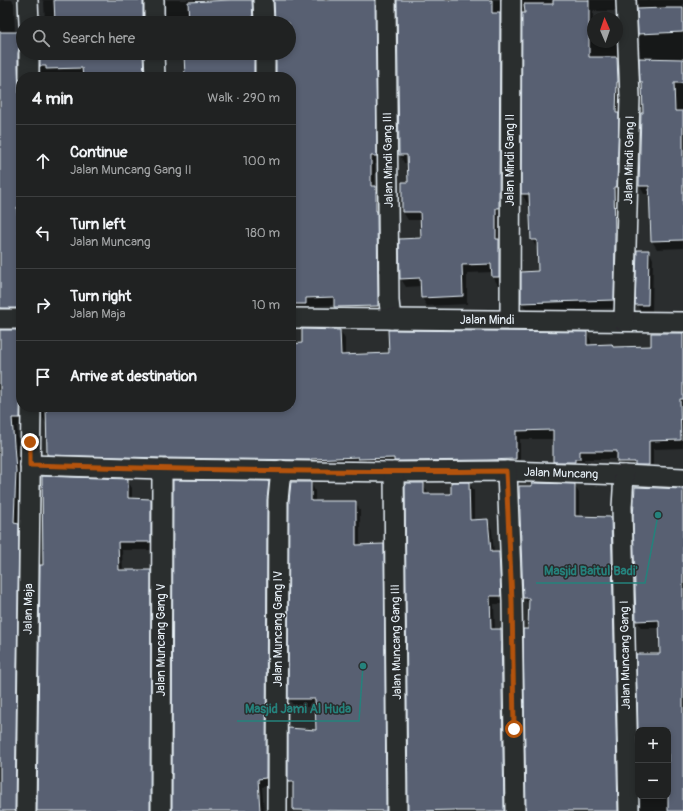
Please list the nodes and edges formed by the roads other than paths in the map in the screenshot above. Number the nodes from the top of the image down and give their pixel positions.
1 (28, 0) edge
2 (154, 0) edge
3 (263, 0) edge
4 (386, 0) edge
5 (511, 0) edge
6 (626, 0) edge
7 (29, 16) edge
8 (154, 16) edge
9 (264, 16) edge
10 (29, 60) edge
11 (154, 60) edge
12 (265, 60) edge
13 (30, 72) edge
14 (155, 72) edge
15 (265, 72) edge
16 (0, 318) edge
17 (296, 318) edge
18 (16, 319) edge
19 (391, 319) junction
20 (510, 320) junction
21 (624, 321) junction
22 (683, 322) edge
23 (31, 412) edge
24 (30, 465) junction
25 (162, 469) junction
26 (280, 470) junction
27 (506, 471) junction
28 (394, 472) junction
29 (624, 475) junction
30 (683, 478) edge
31 (26, 811) edge
32 (161, 811) edge
33 (277, 811) edge
34 (398, 811) edge
35 (515, 811) edge
36 (629, 811) edge

1 - 7 street
2 - 8 street
3 - 9 street
4 - 19 street, Jalan Mindi Gang III
5 - 20 street, Jalan Mindi Gang II
6 - 21 street, Jalan Mindi Gang I
10 - 13 street
11 - 14 street
12 - 15 street
16 - 18 street
17 - 19 street, Jalan Mindi
19 - 20 street, Jalan Mindi
20 - 21 street, Jalan Mindi
21 - 22 street, Jalan Mindi
23 - 24 street, Jalan Maja
24 - 25 street, Jalan Muncang
24 - 31 street, Jalan Maja
25 - 26 street, Jalan Muncang
25 - 32 street, Jalan Muncang Gang V
26 - 28 street, Jalan Muncang
26 - 33 street, Jalan Muncang Gang IV
27 - 28 street, Jalan Muncang
27 - 29 street, Jalan Muncang
27 - 35 street
28 - 34 street, Jalan Muncang Gang III
29 - 30 street, Jalan Muncang
29 - 36 street, Jalan Muncang Gang I

